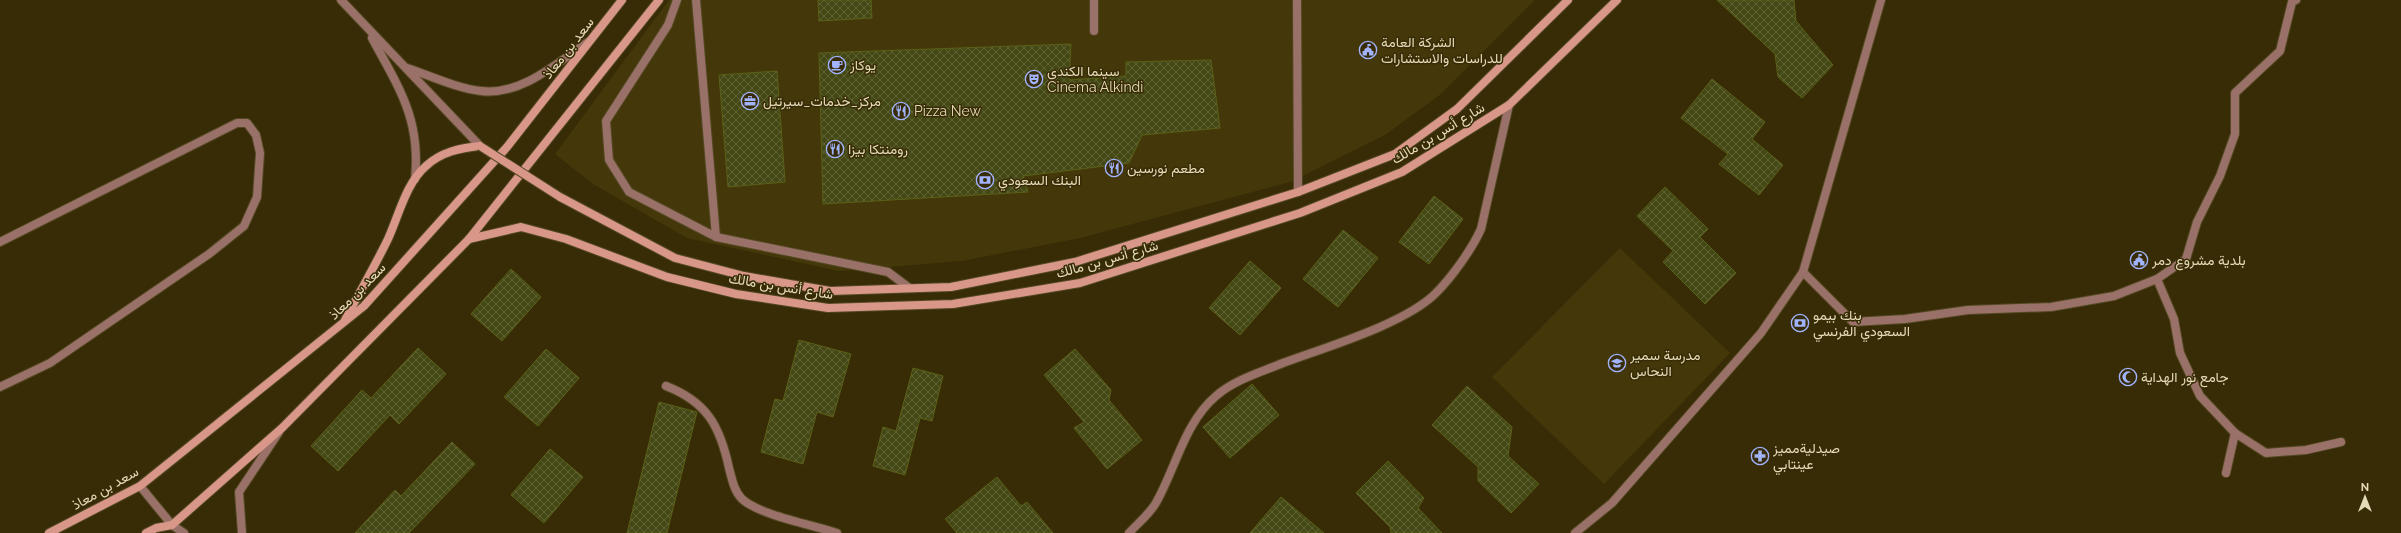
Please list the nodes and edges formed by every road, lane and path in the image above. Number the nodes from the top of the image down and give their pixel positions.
1 (341, 0) edge
2 (622, 0) edge
3 (659, 0) edge
4 (677, 0) edge
5 (696, 0) edge
6 (1094, 0) edge
7 (1297, 0) edge
8 (1568, 0) edge
9 (1617, 0) edge
10 (2296, 0) edge
11 (1880, 1) edge
12 (368, 30) junction
13 (1094, 31) dead end
14 (592, 40) junction
15 (407, 68) junction
16 (1509, 106) junction
17 (480, 146) junction
18 (415, 178) junction
19 (1298, 192) junction
20 (716, 237) junction
21 (469, 239) junction
22 (0, 242) edge
23 (1803, 272) junction
24 (2157, 279) junction
25 (908, 287) junction
26 (342, 325) junction
27 (666, 386) dead end
28 (0, 387) edge
29 (282, 428) junction
30 (2234, 433) junction
31 (2341, 442) dead end
32 (2226, 473) dead end
33 (140, 486) junction
34 (172, 525) junction
35 (49, 533) edge
36 (146, 533) edge
37 (184, 533) edge
38 (242, 533) edge
39 (837, 533) edge
40 (1129, 533) edge
41 (1575, 533) edge

1 - 12 street
2 - 14 main road, سعد بن معاذ
3 - 21 main road
4 - 20 street
5 - 20 street
6 - 13 street
7 - 19 street
8 - 19 main road, شارع أنس بن مالك
9 - 16 main road, شارع أنس بن مالك
10 - 24 street
11 - 23 street
12 - 15 street
12 - 18 street
14 - 15 street
14 - 26 main road, سعد بن معاذ
15 - 17 street
16 - 21 main road, شارع أنس بن مالك
16 - 40 street
17 - 18 main road
17 - 25 main road, شارع أنس بن مالك, bridge
18 - 26 main road
19 - 25 main road, شارع أنس بن مالك
20 - 25 street
21 - 29 main road
22 - 28 street
23 - 24 street
23 - 41 street
24 - 30 street
26 - 33 main road, سعد بن معاذ
27 - 39 street
29 - 34 main road
29 - 38 street
30 - 31 street
30 - 32 street
33 - 34 street
33 - 35 main road, سعد بن معاذ
34 - 36 main road
34 - 37 street

